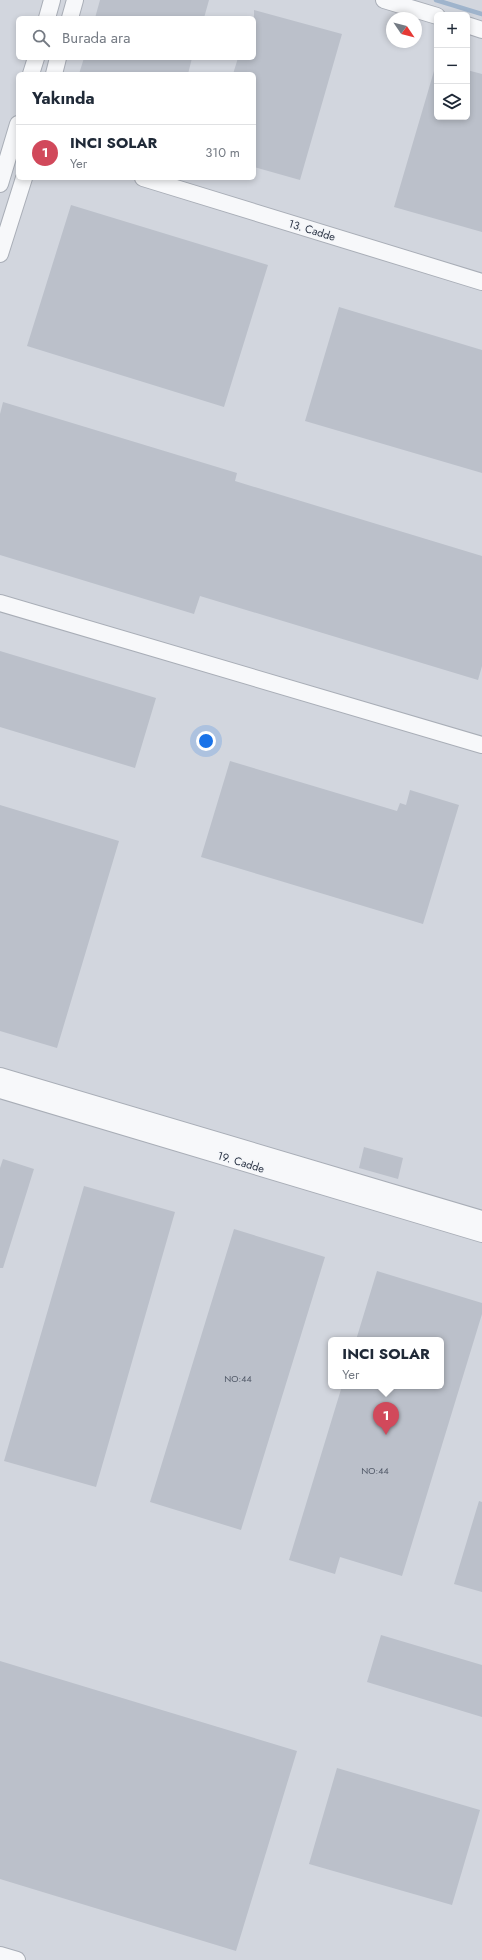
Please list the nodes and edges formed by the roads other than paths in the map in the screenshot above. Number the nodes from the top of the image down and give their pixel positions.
1 (52, 0) edge
2 (75, 0) edge
3 (384, 0) edge
4 (434, 15) edge
5 (48, 16) edge
6 (71, 16) edge
7 (470, 26) edge
8 (482, 30) edge
9 (36, 60) edge
10 (58, 60) edge
11 (32, 72) edge
12 (54, 72) edge
13 (13, 133) edge
14 (23, 180) edge
15 (150, 180) edge
16 (0, 184) edge
17 (0, 254) edge
18 (482, 282) edge
19 (0, 603) edge
20 (482, 745) edge
21 (0, 1076) edge
22 (0, 1090) edge
23 (482, 1219) edge
24 (482, 1234) edge
25 (0, 1955) edge
26 (17, 1960) edge

1 - 5 lane
2 - 6 lane
3 - 4 lane
7 - 8 lane
9 - 11 lane
10 - 12 lane
13 - 16 lane
14 - 17 lane
15 - 18 lane, 13. Cadde
19 - 20 lane
21 - 23 lane, 19. Cadde
22 - 24 lane, 19. Cadde
25 - 26 lane

